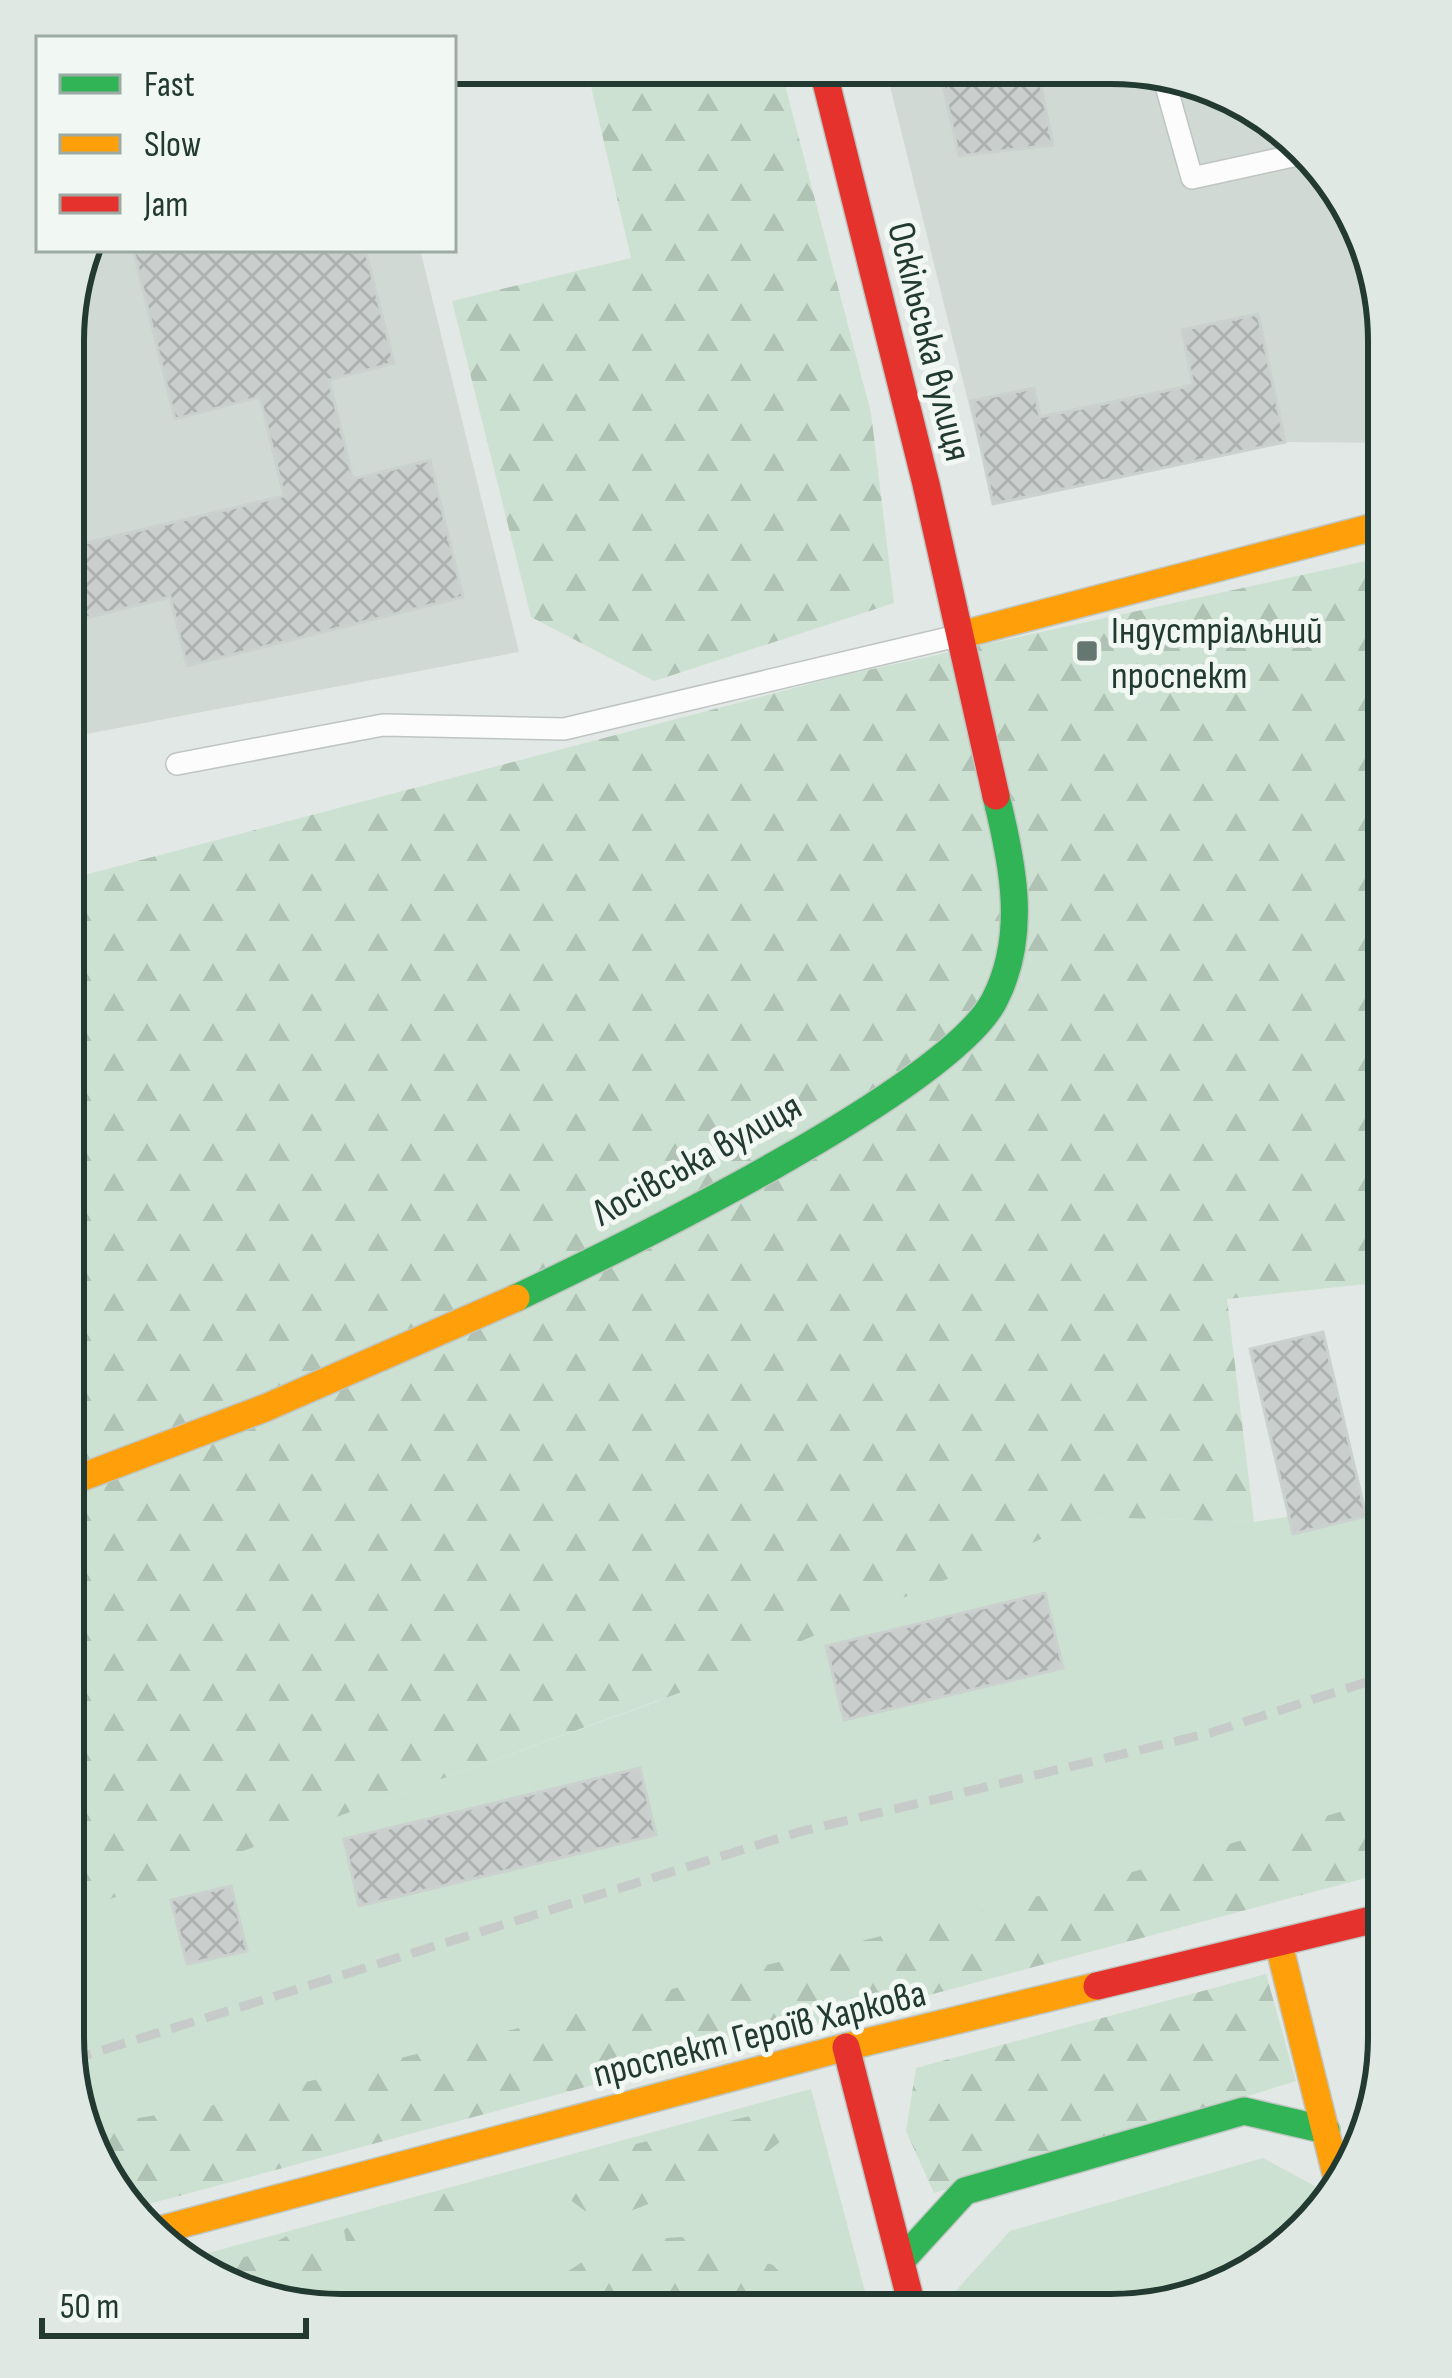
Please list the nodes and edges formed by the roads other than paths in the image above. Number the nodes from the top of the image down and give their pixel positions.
1 (827, 84) edge
2 (1167, 91) edge
3 (1290, 156) edge
4 (1368, 529) edge
5 (964, 634) junction
6 (177, 764) dead end
7 (84, 1476) edge
8 (1367, 1922) edge
9 (1280, 1945) junction
10 (846, 2047) junction
11 (1325, 2130) junction
12 (1334, 2165) edge
13 (169, 2228) edge
14 (901, 2260) junction
15 (909, 2294) edge

1 - 5 main road, Оскільська вулиця
2 - 3 lane
4 - 5 main road
5 - 6 lane
5 - 7 main road, Лосівська вулиця
8 - 9 main road, проспект Героїв Харкова
9 - 10 main road, проспект Героїв Харкова
9 - 11 main road
10 - 13 main road, проспект Героїв Харкова
10 - 14 main road
11 - 12 main road
11 - 14 main road
14 - 15 main road

